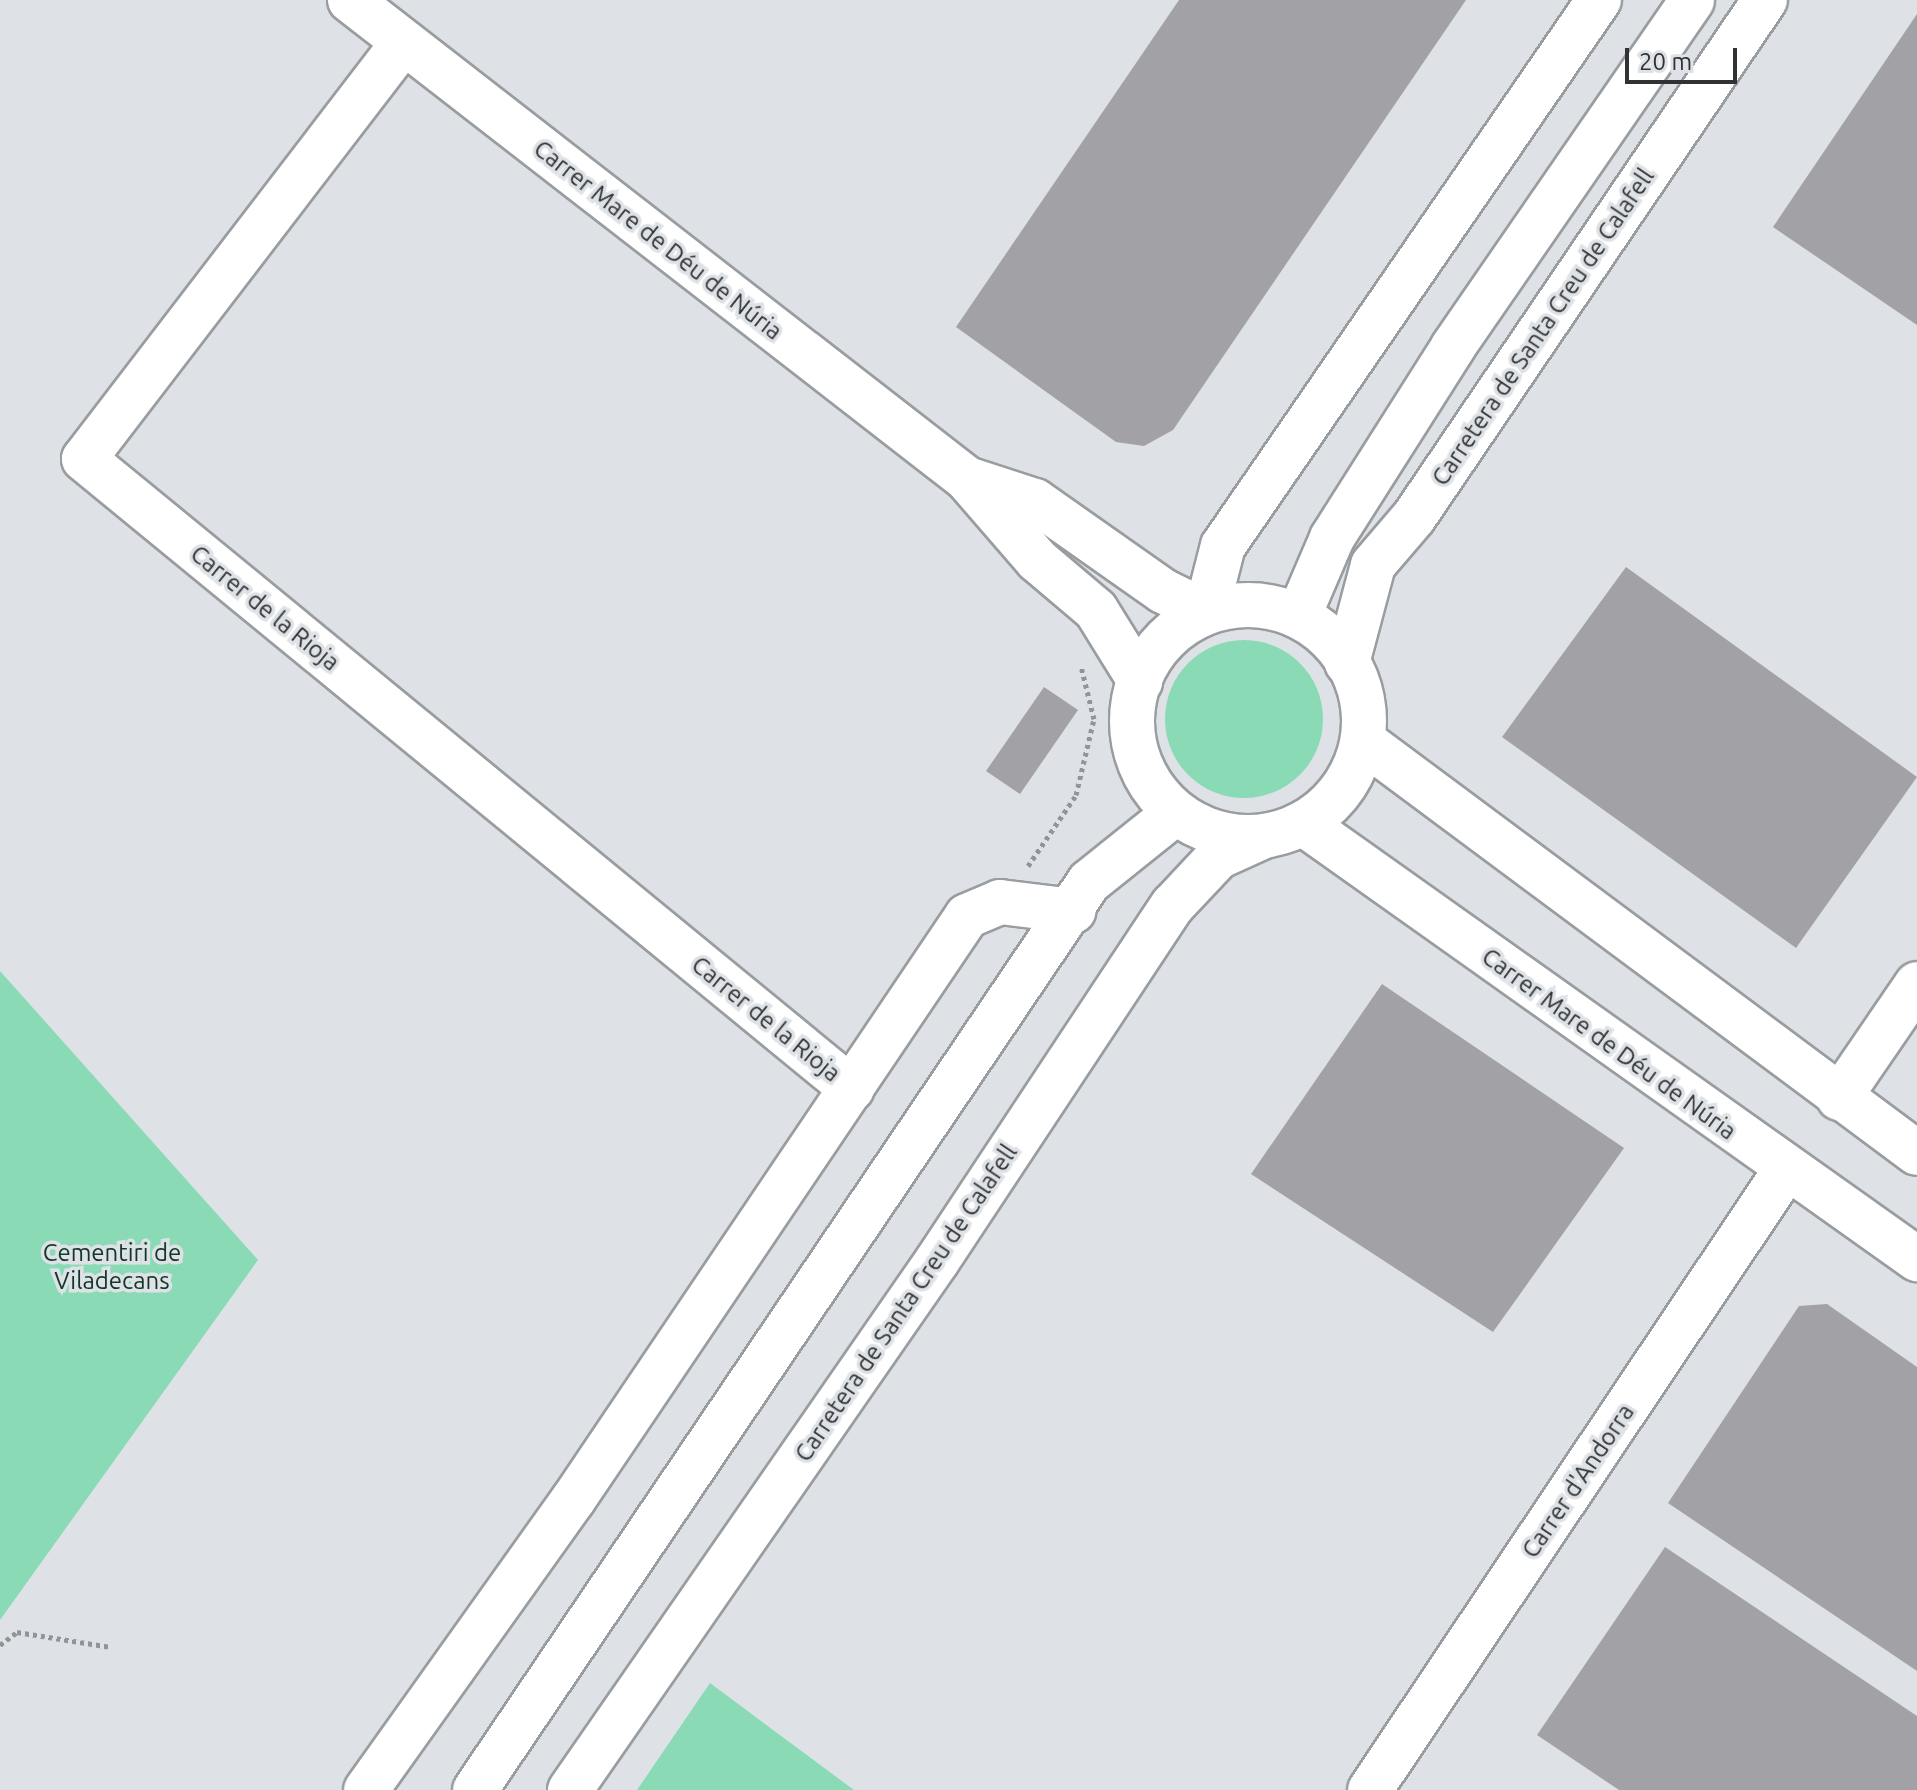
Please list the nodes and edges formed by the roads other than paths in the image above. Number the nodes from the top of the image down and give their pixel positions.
1 (350, 0) edge
2 (1599, 0) edge
3 (1692, 0) edge
4 (1765, 0) edge
5 (403, 43) junction
6 (967, 479) junction
7 (1206, 612) junction
8 (1299, 615) junction
9 (1347, 663) junction
10 (1140, 681) junction
11 (1363, 741) junction
12 (1175, 813) junction
13 (1304, 824) junction
14 (1260, 838) junction
15 (1073, 911) junction
16 (1917, 984) edge
17 (852, 1089) junction
18 (1839, 1098) junction
19 (1917, 1153) edge
20 (1785, 1171) junction
21 (1917, 1259) edge
22 (366, 1790) edge
23 (475, 1790) edge
24 (570, 1790) edge
25 (1370, 1790) edge

1 - 5 street, Carrer Mare de Déu de Núria
2 - 7 street
3 - 8 street
4 - 9 street, Carretera de Santa Creu de Calafell
5 - 6 street, Carrer Mare de Déu de Núria
5 - 17 street, Carrer de la Rioja
6 - 7 street
6 - 10 street
7 - 8 street
7 - 10 street
8 - 9 street
9 - 11 street
10 - 12 street
11 - 13 street
11 - 18 street
12 - 14 street
12 - 15 street
13 - 14 street
13 - 20 street, Carrer Mare de Déu de Núria
14 - 24 street, Carretera de Santa Creu de Calafell
15 - 17 street
15 - 23 street
16 - 18 street
17 - 22 street
18 - 19 street
20 - 21 street, Carrer Mare de Déu de Núria
20 - 25 street, Carrer d'Andorra

